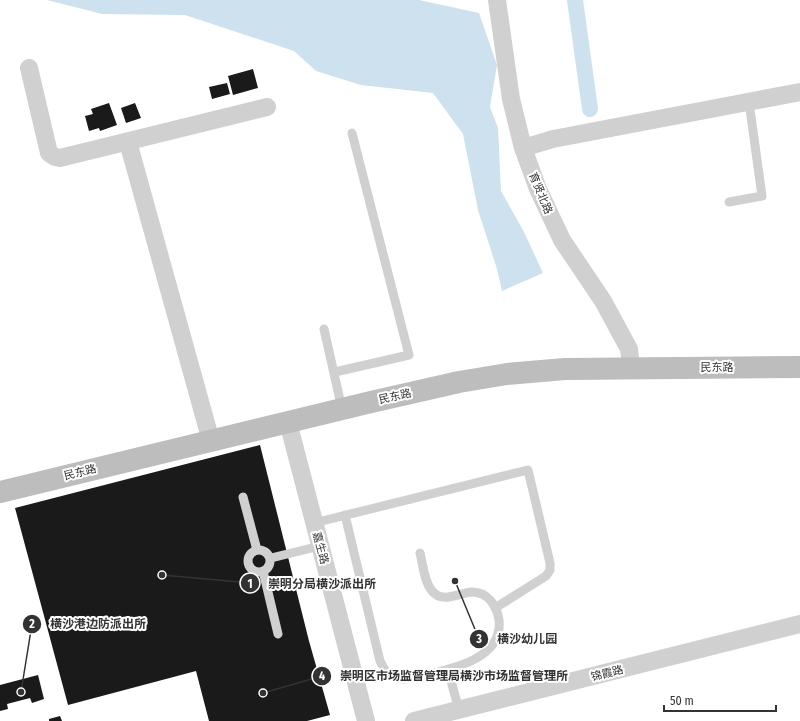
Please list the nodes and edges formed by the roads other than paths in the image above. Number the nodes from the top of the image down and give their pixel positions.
1 (497, 0) edge
2 (29, 68) dead end
3 (800, 92) edge
4 (749, 102) junction
5 (268, 107) dead end
6 (352, 133) dead end
7 (128, 142) junction
8 (523, 148) junction
9 (729, 202) dead end
10 (324, 329) dead end
11 (800, 367) edge
12 (631, 368) junction
13 (335, 372) junction
14 (342, 409) junction
15 (288, 422) junction
16 (211, 441) junction
17 (0, 491) edge
18 (243, 497) dead end
19 (345, 516) junction
20 (314, 523) junction
21 (320, 546) junction
22 (257, 550) junction
23 (420, 553) dead end
24 (271, 558) junction
25 (263, 571) junction
26 (495, 608) junction
27 (800, 624) edge
28 (278, 634) dead end
29 (448, 670) junction
30 (459, 710) junction
31 (366, 721) edge
32 (414, 721) edge

1 - 8 street, 育贤北路
2 - 7 street
3 - 4 street
4 - 8 street
4 - 9 lane
5 - 7 street
6 - 13 lane
7 - 16 street
8 - 12 street, 育贤北路
10 - 13 lane
11 - 12 street, 民东路
12 - 14 street, 民东路
13 - 14 lane
14 - 15 street, 民东路
15 - 16 street, 民东路
15 - 20 street, 嘉生路
16 - 17 street, 民东路
18 - 22 lane
19 - 20 lane
19 - 26 lane
19 - 29 lane
20 - 21 street, 嘉生路
21 - 24 lane
21 - 31 street, 嘉生路
22 - 24 lane
22 - 25 lane
23 - 26 lane
24 - 25 lane
25 - 28 lane
26 - 29 lane
27 - 30 street, 锦霞路
29 - 30 lane
30 - 32 street, 锦霞路

